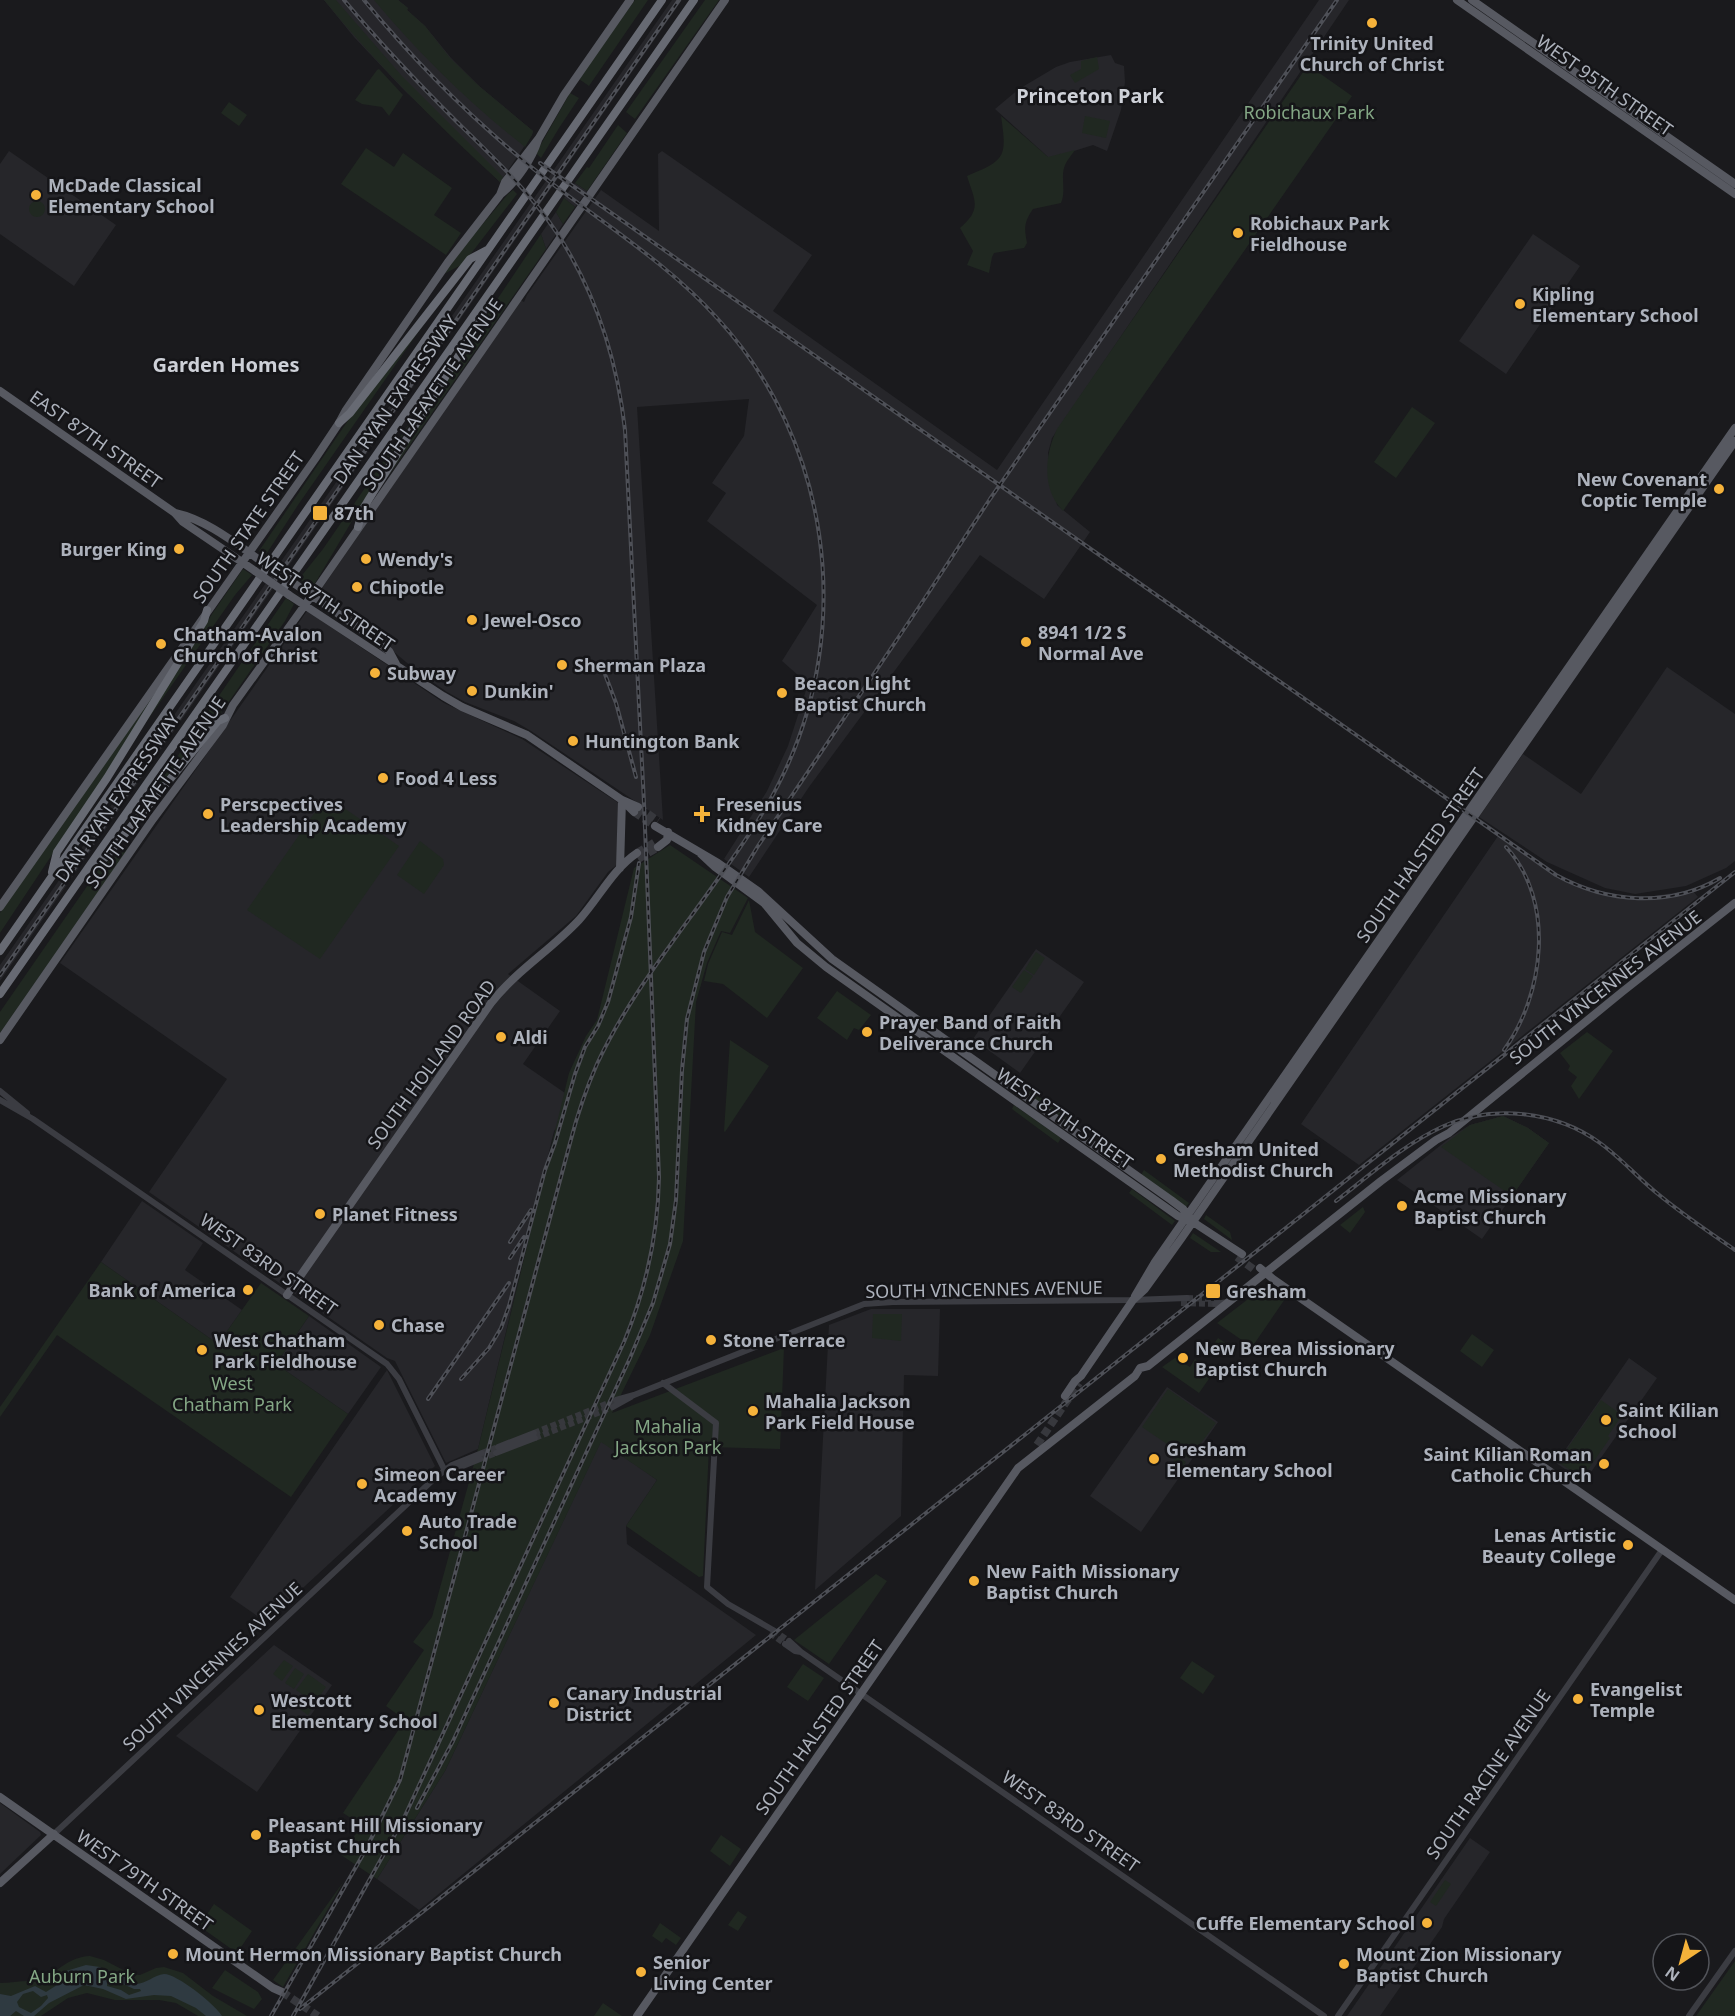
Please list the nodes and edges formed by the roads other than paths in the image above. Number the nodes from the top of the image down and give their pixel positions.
1 (630, 0) edge
2 (656, 0) edge
3 (662, 0) edge
4 (694, 0) edge
5 (725, 0) edge
6 (1457, 0) edge
7 (1472, 0) edge
8 (650, 16) junction
9 (1735, 184) edge
10 (1735, 194) edge
11 (490, 248) junction
12 (486, 296) junction
13 (0, 391) edge
14 (339, 423) junction
15 (1735, 428) edge
16 (1735, 441) edge
17 (175, 513) junction
18 (358, 527) junction
19 (248, 552) junction
20 (241, 562) junction
21 (311, 596) junction
22 (304, 605) junction
23 (207, 610) junction
24 (396, 664) junction
25 (225, 718) junction
26 (622, 800) junction
27 (636, 810) tunnel mouth
28 (656, 824) tunnel mouth
29 (668, 832) junction
30 (658, 844) tunnel mouth
31 (637, 856) tunnel mouth
32 (620, 868) junction
33 (86, 871) junction
34 (49, 881) junction
35 (1735, 903) edge
36 (0, 907) edge
37 (0, 951) edge
38 (0, 994) edge
39 (0, 1040) edge
40 (0, 1091) edge
41 (0, 1100) edge
42 (33, 1119) junction
43 (1189, 1219) junction
44 (1240, 1256) tunnel mouth
45 (1260, 1270) junction
46 (286, 1295) junction
47 (1187, 1298) tunnel mouth
48 (1133, 1300) junction
49 (1172, 1300) junction
50 (1225, 1300) junction
51 (1181, 1303) tunnel mouth
52 (1215, 1304) tunnel mouth
53 (1148, 1366) joint
54 (663, 1383) junction
55 (1065, 1396) dead end
56 (615, 1403) tunnel mouth
57 (534, 1435) tunnel mouth
58 (1034, 1447) tunnel mouth
59 (497, 1450) tunnel mouth
60 (481, 1456) tunnel mouth
61 (1030, 1459) junction
62 (445, 1471) junction
63 (1662, 1550) junction
64 (1735, 1600) edge
65 (772, 1632) tunnel mouth
66 (787, 1643) tunnel mouth
67 (861, 1693) junction
68 (0, 1797) edge
69 (54, 1834) junction
70 (0, 1883) edge
71 (1735, 1950) edge
72 (280, 1994) tunnel mouth
73 (637, 2016) edge
74 (1324, 2016) edge
75 (1338, 2016) edge
76 (1689, 2016) edge

1 - 14 main road, SOUTH STATE STREET
2 - 8 highway
3 - 8 highway, DAN RYAN EXPRESSWAY
4 - 12 highway, DAN RYAN EXPRESSWAY
5 - 18 main road, SOUTH LAFAYETTE AVENUE
6 - 10 main road, WEST 95TH STREET
7 - 9 main road, WEST 95TH STREET
8 - 11 highway, DAN RYAN EXPRESSWAY
11 - 14 highway
11 - 34 highway, DAN RYAN EXPRESSWAY
12 - 18 highway
12 - 33 highway, DAN RYAN EXPRESSWAY
13 - 17 main road, EAST 87TH STREET
14 - 19 main road, SOUTH STATE STREET
15 - 43 main road, SOUTH HALSTED STREET
16 - 43 main road, SOUTH HALSTED STREET
17 - 19 main road, EAST 87TH STREET
17 - 20 main road, EAST 87TH STREET
18 - 21 main road, SOUTH LAFAYETTE AVENUE
19 - 20 main road, SOUTH STATE STREET
19 - 21 main road, WEST 87TH STREET, bridge
20 - 22 main road, WEST 87TH STREET, bridge
20 - 23 main road, SOUTH STATE STREET
21 - 22 main road, SOUTH LAFAYETTE AVENUE
21 - 24 main road, WEST 87TH STREET
22 - 24 main road, WEST 87TH STREET
22 - 25 main road, SOUTH LAFAYETTE AVENUE
23 - 34 highway
23 - 36 main road, SOUTH STATE STREET
24 - 26 main road, WEST 87TH STREET
25 - 33 highway
25 - 39 main road, SOUTH LAFAYETTE AVENUE
26 - 27 main road, WEST 87TH STREET
26 - 32 main road
28 - 29 main road, WEST 87TH STREET
29 - 30 main road
29 - 43 main road, WEST 87TH STREET
31 - 32 main road, SOUTH HOLLAND ROAD
32 - 46 main road, SOUTH HOLLAND ROAD
33 - 38 highway, DAN RYAN EXPRESSWAY
34 - 37 highway, DAN RYAN EXPRESSWAY
35 - 45 main road, SOUTH VINCENNES AVENUE
40 - 42 street, WEST 83RD STREET
41 - 42 street, WEST 83RD STREET
42 - 46 street, WEST 83RD STREET
43 - 44 main road, WEST 87TH STREET
43 - 48 main road, SOUTH HALSTED STREET
45 - 50 main road, SOUTH VINCENNES AVENUE
45 - 63 main road
46 - 62 street, WEST 83RD STREET
47 - 49 street, SOUTH VINCENNES AVENUE
48 - 49 street, SOUTH VINCENNES AVENUE
48 - 54 street, SOUTH VINCENNES AVENUE
48 - 55 main road, SOUTH HALSTED STREET
49 - 51 street, SOUTH VINCENNES AVENUE
50 - 52 street
50 - 53 main road, SOUTH VINCENNES AVENUE
53 - 61 main road, SOUTH HALSTED STREET
54 - 56 street, SOUTH VINCENNES AVENUE
54 - 65 street
57 - 59 street
58 - 61 main road
60 - 62 street, SOUTH VINCENNES AVENUE
61 - 67 main road, SOUTH HALSTED STREET
62 - 69 street, SOUTH VINCENNES AVENUE
63 - 64 main road
63 - 75 street, SOUTH RACINE AVENUE
66 - 67 street, WEST 83RD STREET
67 - 73 main road, SOUTH HALSTED STREET
67 - 74 street, WEST 83RD STREET
68 - 69 main road, WEST 79TH STREET
69 - 70 main road, SOUTH VINCENNES AVENUE
69 - 72 main road, WEST 79TH STREET
71 - 76 street

